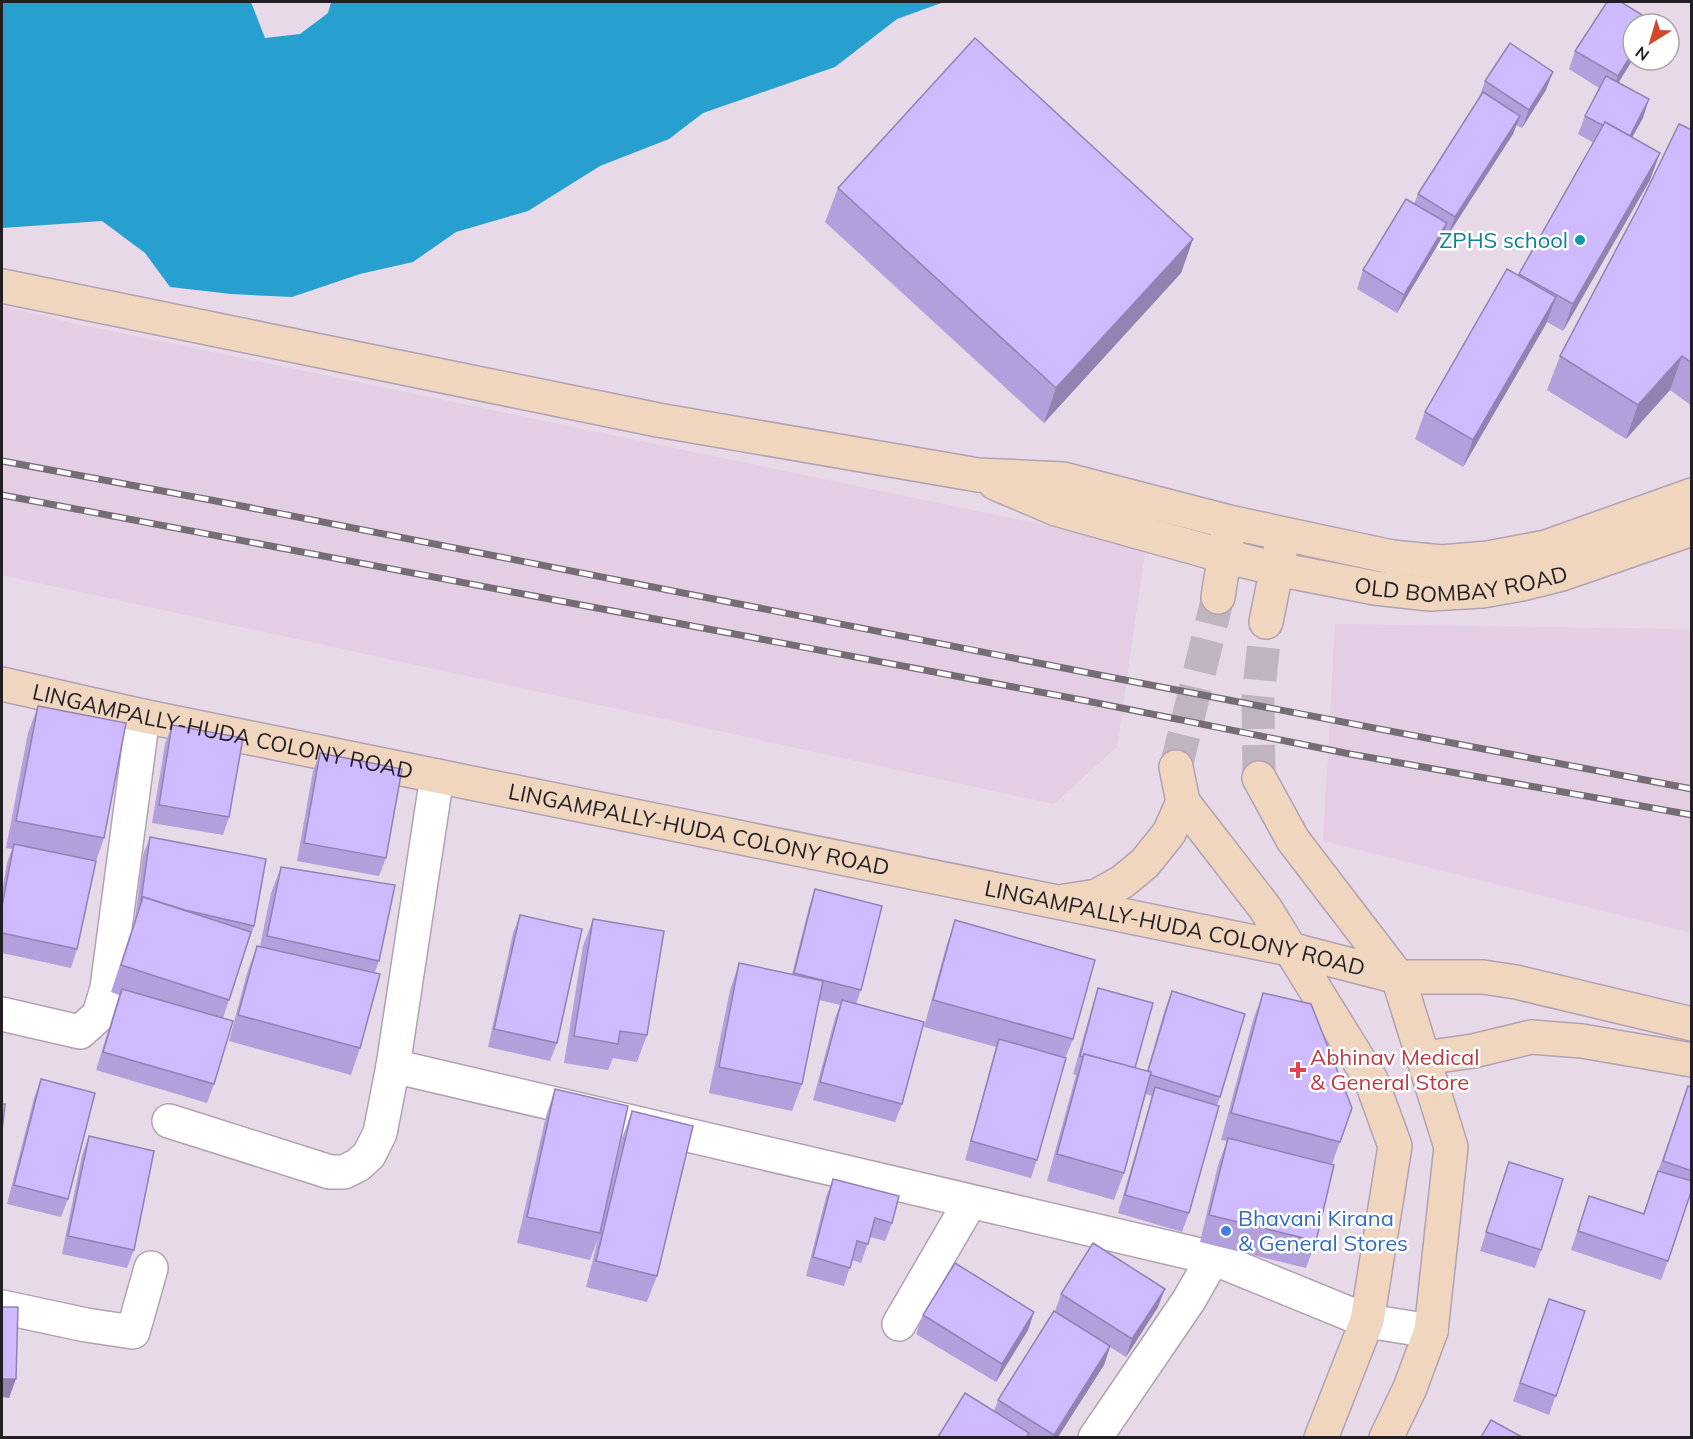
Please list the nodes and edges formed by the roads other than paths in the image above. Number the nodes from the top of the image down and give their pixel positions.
1 (2, 286) edge
2 (978, 476) junction
3 (1692, 495) edge
4 (1229, 522) junction
5 (1692, 529) edge
6 (1283, 533) junction
7 (1224, 556) junction
8 (1277, 569) junction
9 (1218, 597) tunnel mouth
10 (1266, 622) tunnel mouth
11 (2, 684) edge
12 (143, 716) junction
13 (1176, 767) tunnel mouth
14 (438, 776) junction
15 (1259, 778) tunnel mouth
16 (1183, 802) junction
17 (1054, 902) junction
18 (1289, 949) junction
19 (1398, 977) junction
20 (2, 1014) edge
21 (1692, 1024) edge
22 (1424, 1058) junction
23 (1692, 1060) edge
24 (393, 1066) junction
25 (169, 1121) dead end
26 (970, 1202) junction
27 (1213, 1258) junction
28 (151, 1268) dead end
29 (2, 1307) edge
30 (1367, 1321) junction
31 (899, 1324) dead end
32 (1431, 1331) junction
33 (1095, 1437) edge
34 (1321, 1437) edge
35 (1386, 1437) edge

1 - 2 street
2 - 4 street, OLD BOMBAY ROAD
2 - 7 street, OLD BOMBAY ROAD
3 - 6 street, OLD BOMBAY ROAD
4 - 6 street, OLD BOMBAY ROAD
4 - 7 street
5 - 8 street, OLD BOMBAY ROAD
6 - 8 street
7 - 8 street, OLD BOMBAY ROAD
7 - 9 street
8 - 10 street
11 - 12 street, LINGAMPALLY-HUDA COLONY ROAD
12 - 14 street, LINGAMPALLY-HUDA COLONY ROAD
12 - 20 street
13 - 16 street
14 - 17 street, LINGAMPALLY-HUDA COLONY ROAD
14 - 24 street
15 - 19 street
16 - 17 street
16 - 18 street
17 - 18 street, LINGAMPALLY-HUDA COLONY ROAD
18 - 19 street, LINGAMPALLY-HUDA COLONY ROAD
18 - 30 street
19 - 21 street, LINGAMPALLY-HUDA COLONY ROAD
19 - 22 street
22 - 23 street
22 - 32 street
24 - 25 street
24 - 26 street
26 - 27 street
26 - 31 street
27 - 30 street
27 - 33 street
28 - 29 street
30 - 32 street
30 - 34 street
32 - 35 street

